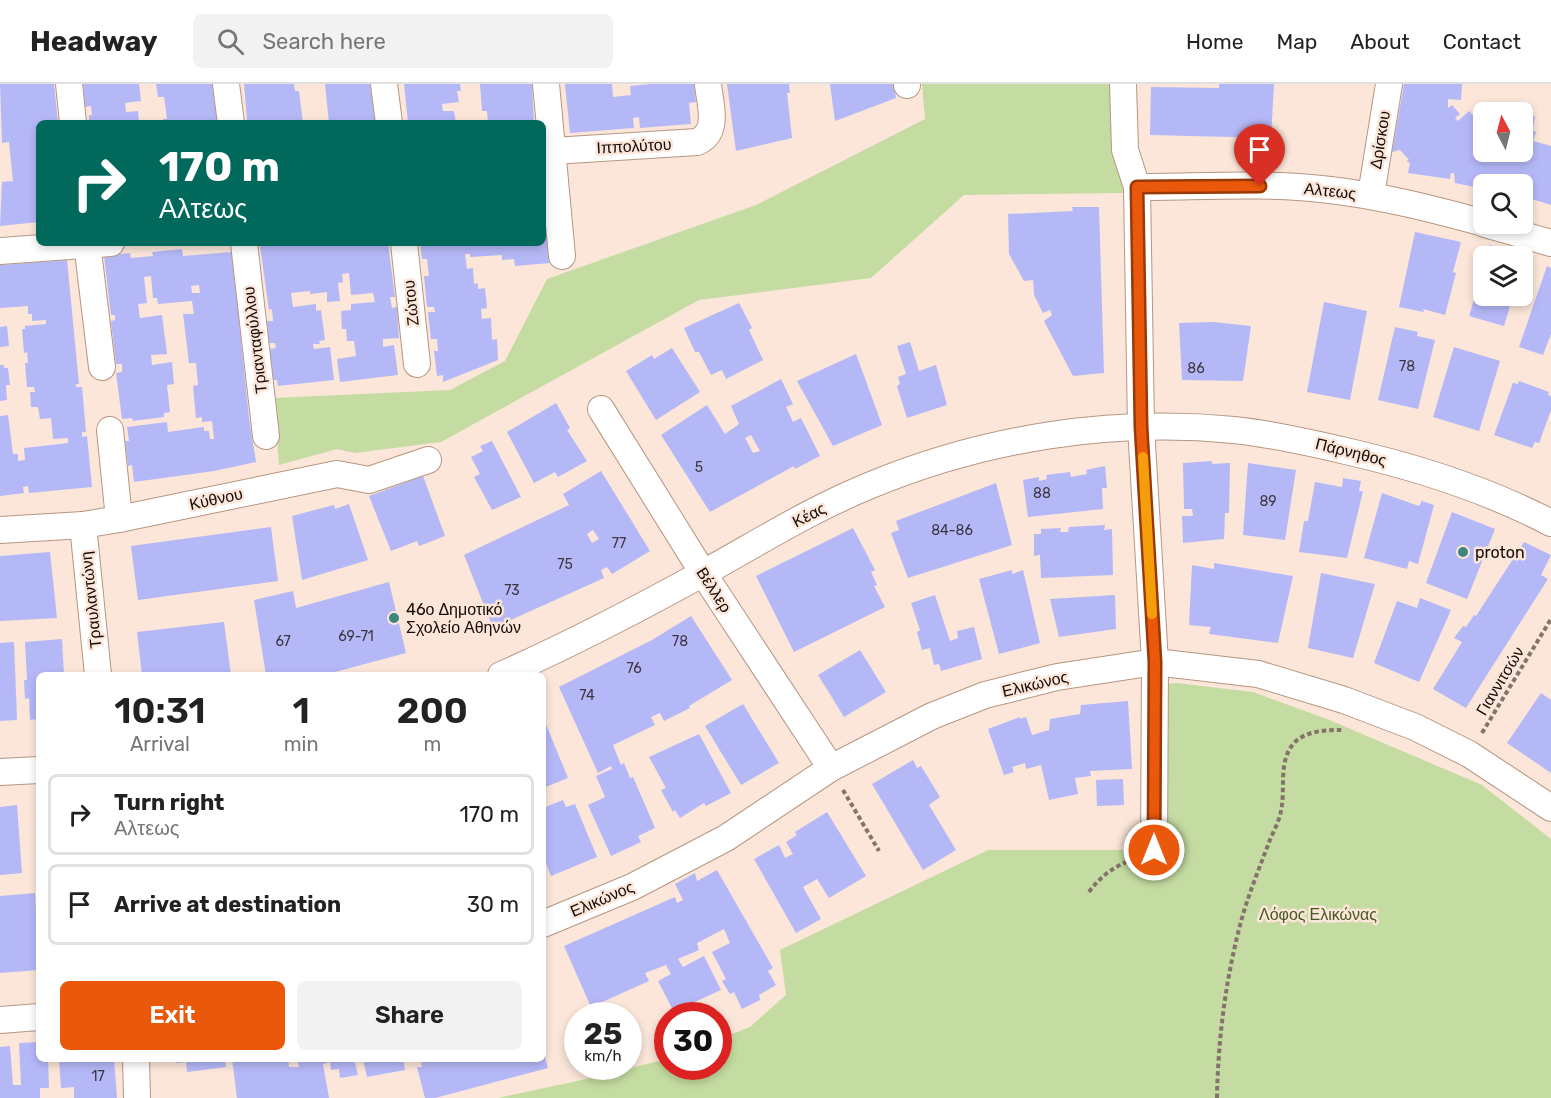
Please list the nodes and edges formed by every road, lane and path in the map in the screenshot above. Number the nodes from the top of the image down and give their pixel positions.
1 (69, 84) edge
2 (226, 84) edge
3 (384, 84) edge
4 (546, 84) edge
5 (708, 84) edge
6 (1123, 84) edge
7 (1389, 84) edge
8 (73, 120) edge
9 (231, 120) edge
10 (389, 120) edge
11 (553, 151) junction
12 (1137, 187) junction
13 (1371, 195) junction
14 (551, 216) edge
15 (1473, 220) edge
16 (1521, 234) edge
17 (1551, 243) edge
18 (68, 246) edge
19 (95, 246) edge
20 (244, 246) edge
21 (404, 246) edge
22 (0, 251) edge
23 (562, 256) dead end
24 (417, 364) dead end
25 (102, 367) dead end
26 (601, 410) dead end
27 (1141, 427) junction
28 (110, 430) dead end
29 (266, 436) dead end
30 (428, 460) dead end
31 (119, 519) junction
32 (1551, 523) edge
33 (83, 525) junction
34 (0, 530) edge
35 (703, 573) junction
36 (1551, 619) edge
37 (1155, 662) junction
38 (98, 672) edge
39 (508, 672) edge
40 (1346, 730) dead end
41 (1469, 754) junction
42 (831, 768) junction
43 (36, 770) edge
44 (0, 772) edge
45 (1551, 808) edge
46 (1154, 850) joint
47 (879, 851) dead end
48 (1089, 892) dead end
49 (546, 923) edge
50 (36, 1017) edge
51 (0, 1020) edge
52 (136, 1062) edge
53 (137, 1098) edge
54 (1217, 1098) edge

1 - 8 street
2 - 9 street
3 - 10 street
4 - 11 street
5 - 11 street, Ιππολύτου
6 - 12 street
7 - 13 street, Δρίσκου
11 - 14 street
12 - 13 street, Αλτεως
12 - 27 street
13 - 15 street, Αλτεως
14 - 23 street
16 - 17 street, Αλτεως
18 - 22 street
19 - 25 street
20 - 29 street, Τριανταφύλλου
21 - 24 street, Ζώτου
26 - 35 street, Βέλλερ
27 - 32 street, Πάρνηθος
27 - 35 street, Κέας
27 - 37 street
28 - 31 street
30 - 31 street, Κύθνου
31 - 33 street, Κύθνου
33 - 34 street, Κύθνου
33 - 38 street, Τραυλαντώνη
35 - 39 street, Κέας
35 - 42 street, Βέλλερ
36 - 41 path, Γιαννιτσών
37 - 41 street, Ελικώνος
37 - 42 street, Ελικώνος
37 - 46 street
40 - 54 path
41 - 45 street, Ελικώνος
42 - 47 path
42 - 49 street, Ελικώνος
43 - 44 street
46 - 48 path
50 - 51 street
52 - 53 street

